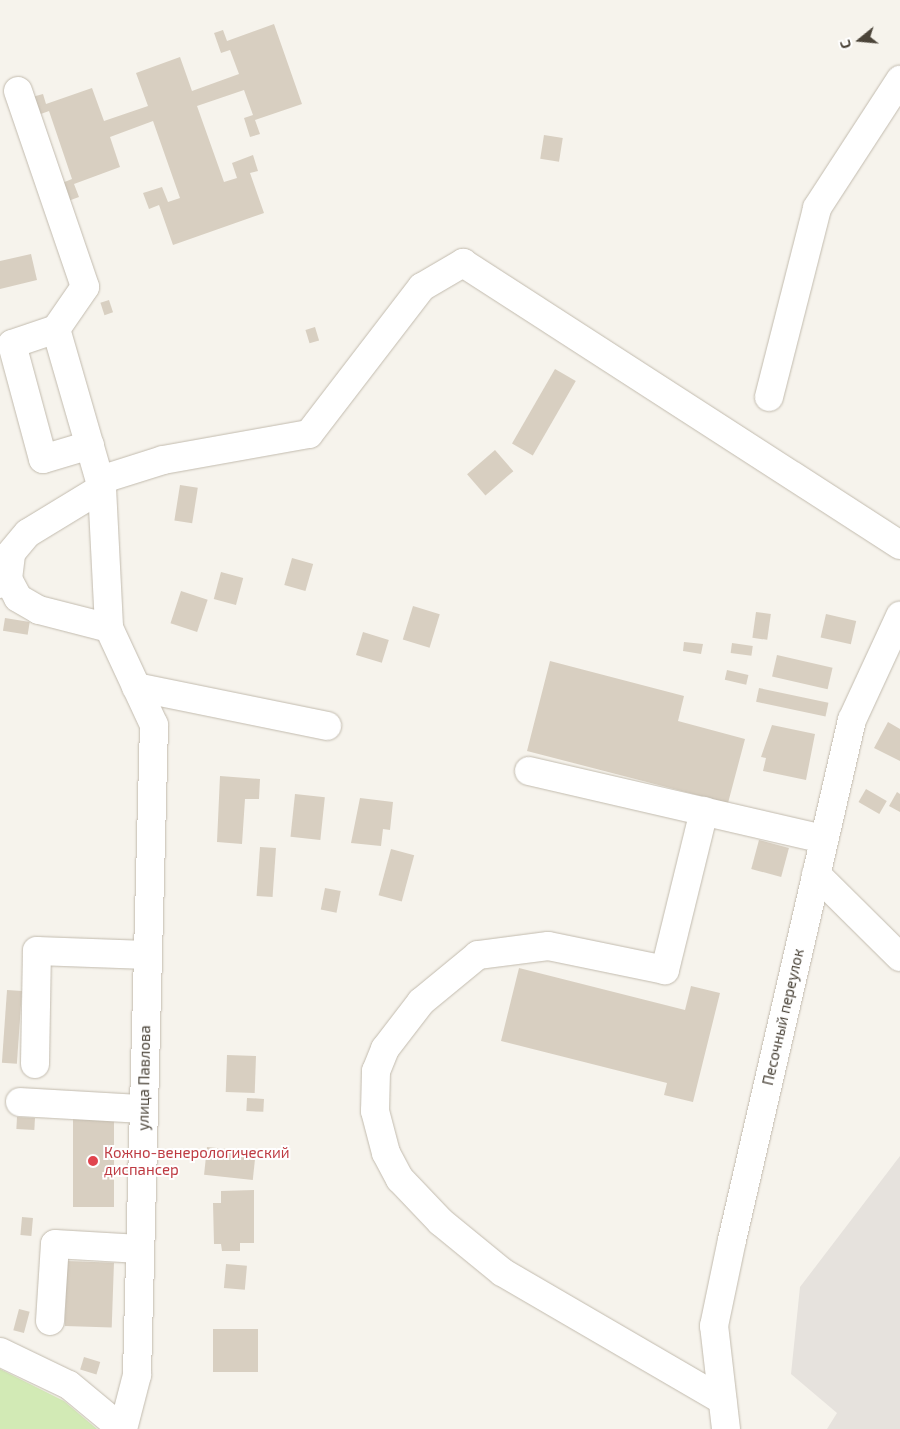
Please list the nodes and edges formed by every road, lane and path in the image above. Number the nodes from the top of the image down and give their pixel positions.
1 (900, 80) edge
2 (18, 91) dead end
3 (56, 329) junction
4 (769, 397) dead end
5 (90, 445) junction
6 (101, 484) junction
7 (900, 545) edge
8 (4, 581) edge
9 (900, 616) edge
10 (109, 628) junction
11 (136, 687) junction
12 (327, 726) dead end
13 (529, 771) dead end
14 (704, 811) junction
15 (824, 839) junction
16 (816, 874) junction
17 (147, 955) junction
18 (900, 958) edge
19 (35, 1064) dead end
20 (20, 1102) dead end
21 (144, 1108) junction
22 (140, 1249) junction
23 (50, 1321) dead end
24 (0, 1352) edge
25 (722, 1400) junction
26 (122, 1429) edge
27 (726, 1429) edge

1 - 4 street
2 - 3 street
3 - 5 street
3 - 5 street
5 - 6 street
6 - 7 street
6 - 8 street
6 - 10 street
8 - 10 street
9 - 15 street, Песочный переулок
10 - 11 street
11 - 12 street
11 - 17 street, улица Павлова
13 - 14 street
14 - 15 street
14 - 25 street
15 - 16 street, Песочный переулок
16 - 18 street
16 - 25 street, Песочный переулок
17 - 19 street
17 - 21 street, улица Павлова
20 - 21 street
21 - 22 street, улица Павлова
22 - 23 street
22 - 26 street, улица Павлова
24 - 26 street, улица Павлова
25 - 27 street, Песочный переулок

